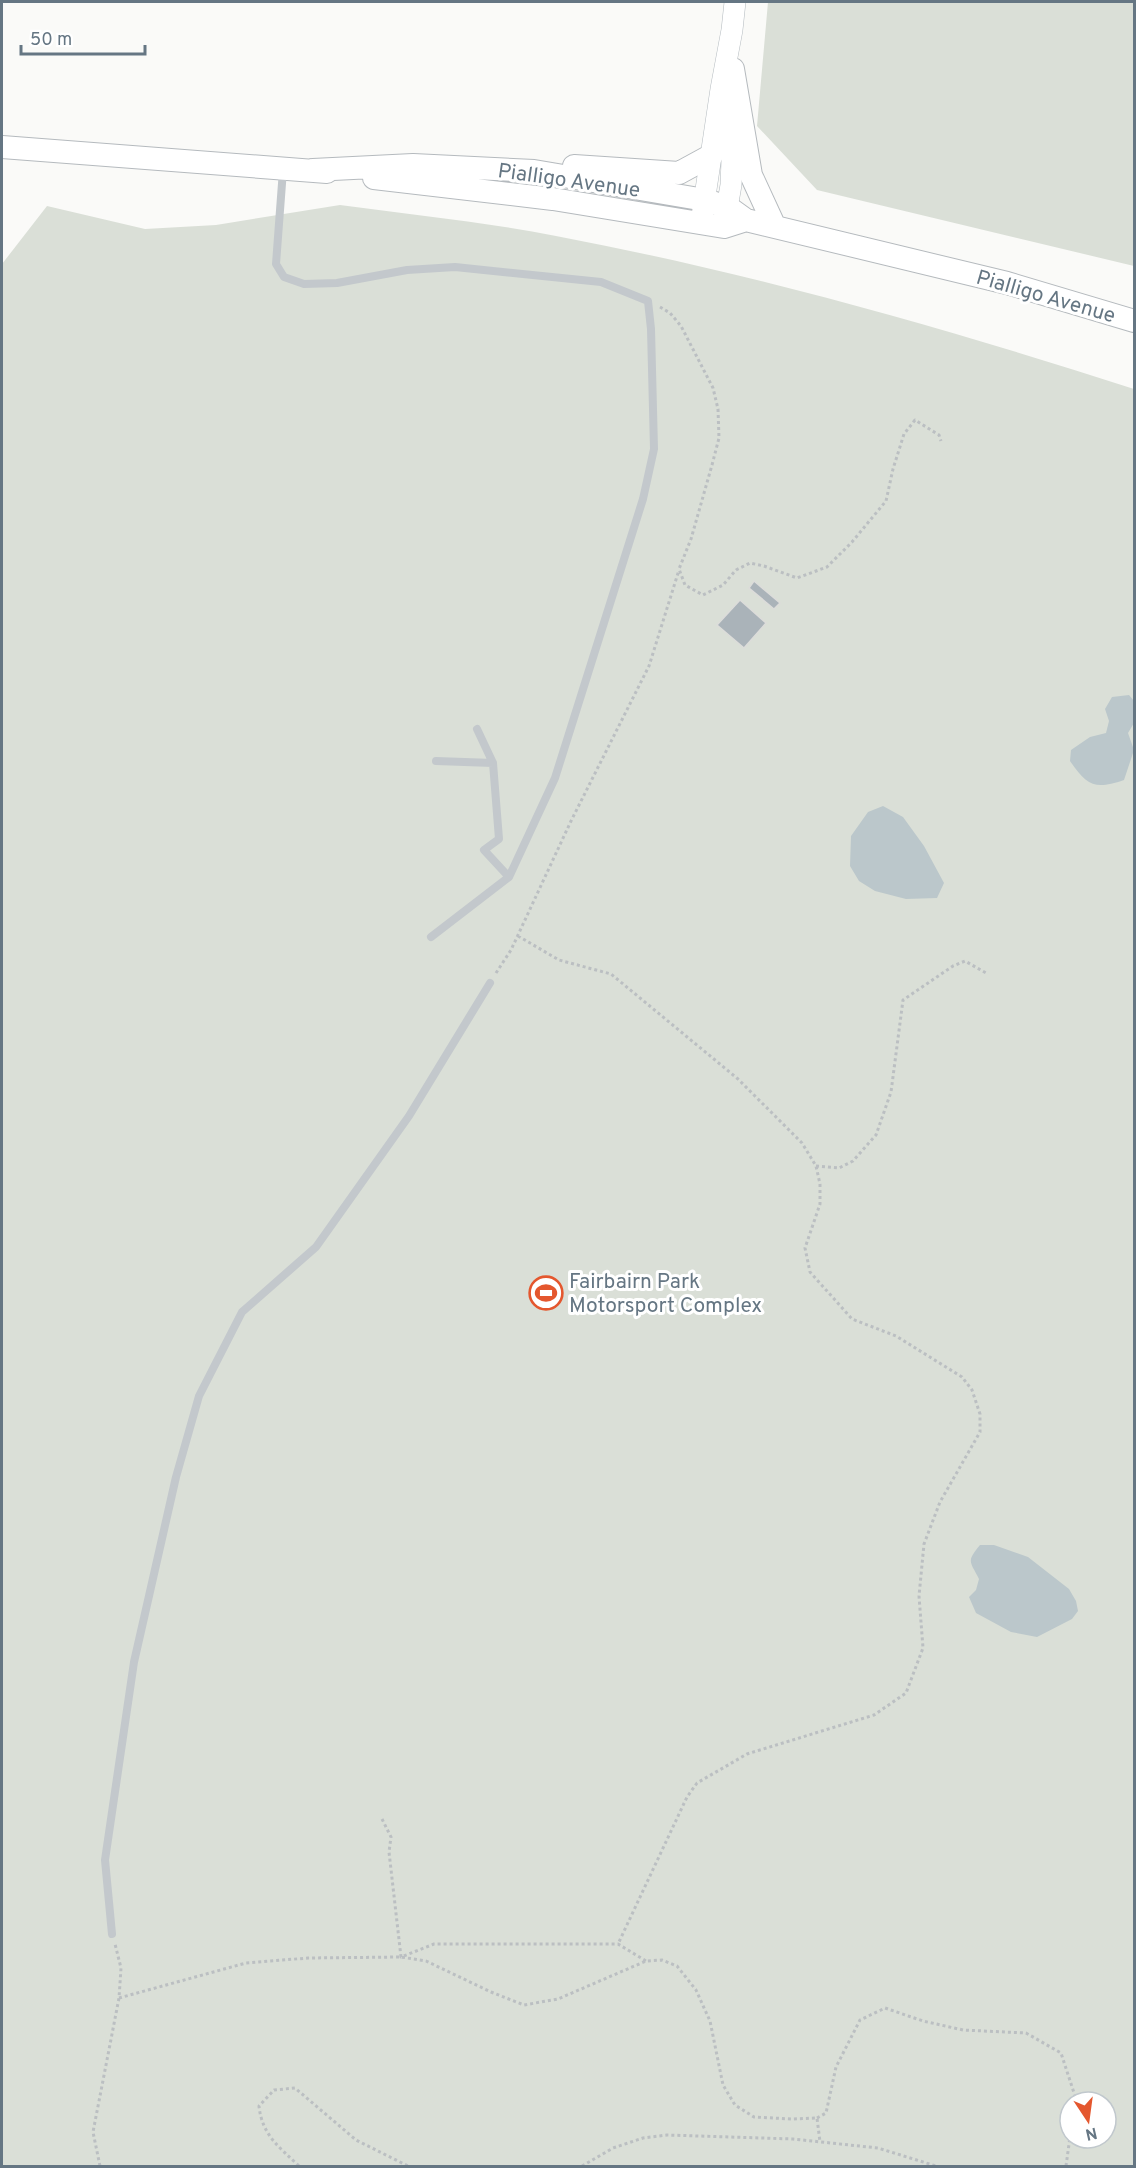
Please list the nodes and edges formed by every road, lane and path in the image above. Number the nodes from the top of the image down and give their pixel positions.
1 (735, 2) edge
2 (729, 46) junction
3 (733, 69) junction
4 (2, 147) edge
5 (712, 155) junction
6 (284, 169) junction
7 (313, 170) junction
8 (534, 171) junction
9 (705, 200) junction
10 (726, 217) junction
11 (701, 223) junction
12 (775, 227) junction
13 (648, 301) junction
14 (1134, 321) edge
15 (941, 441) dead end
16 (679, 568) junction
17 (477, 729) dead end
18 (436, 761) dead end
19 (493, 763) junction
20 (509, 877) junction
21 (518, 936) junction
22 (430, 937) dead end
23 (986, 973) dead end
24 (490, 983) joint
25 (816, 1166) junction
26 (382, 1819) dead end
27 (112, 1934) joint
28 (618, 1944) junction
29 (401, 1957) junction
30 (646, 1961) junction
31 (119, 1998) junction
32 (1074, 2090) edge
33 (817, 2118) junction
34 (820, 2142) junction
35 (1068, 2150) edge
36 (100, 2166) edge
37 (299, 2166) edge
38 (408, 2166) edge
39 (582, 2166) edge
40 (936, 2166) edge
41 (1066, 2166) edge

1 - 2 main road
2 - 3 main road
2 - 5 main road
3 - 10 main road
3 - 12 main road
4 - 6 main road, Pialligo Avenue
5 - 8 main road
5 - 9 main road
6 - 7 main road, Pialligo Avenue
6 - 13 lane
7 - 8 main road, Pialligo Avenue
7 - 11 main road, Pialligo Avenue
8 - 9 main road, Pialligo Avenue
9 - 10 main road, Pialligo Avenue
9 - 11 main road
10 - 11 main road, Pialligo Avenue
10 - 12 main road, Pialligo Avenue
12 - 14 main road, Pialligo Avenue
13 - 16 path
13 - 20 lane
15 - 16 path
16 - 21 path
17 - 19 lane
18 - 19 lane
19 - 20 lane
20 - 22 lane
21 - 24 path
21 - 25 path
23 - 25 path
24 - 27 lane
25 - 28 path
26 - 29 path
27 - 31 path
28 - 29 path
28 - 30 path
29 - 30 path
29 - 31 path
30 - 33 path
31 - 36 path
32 - 33 path
33 - 34 path
34 - 39 path
34 - 40 path
35 - 41 path
37 - 38 path

